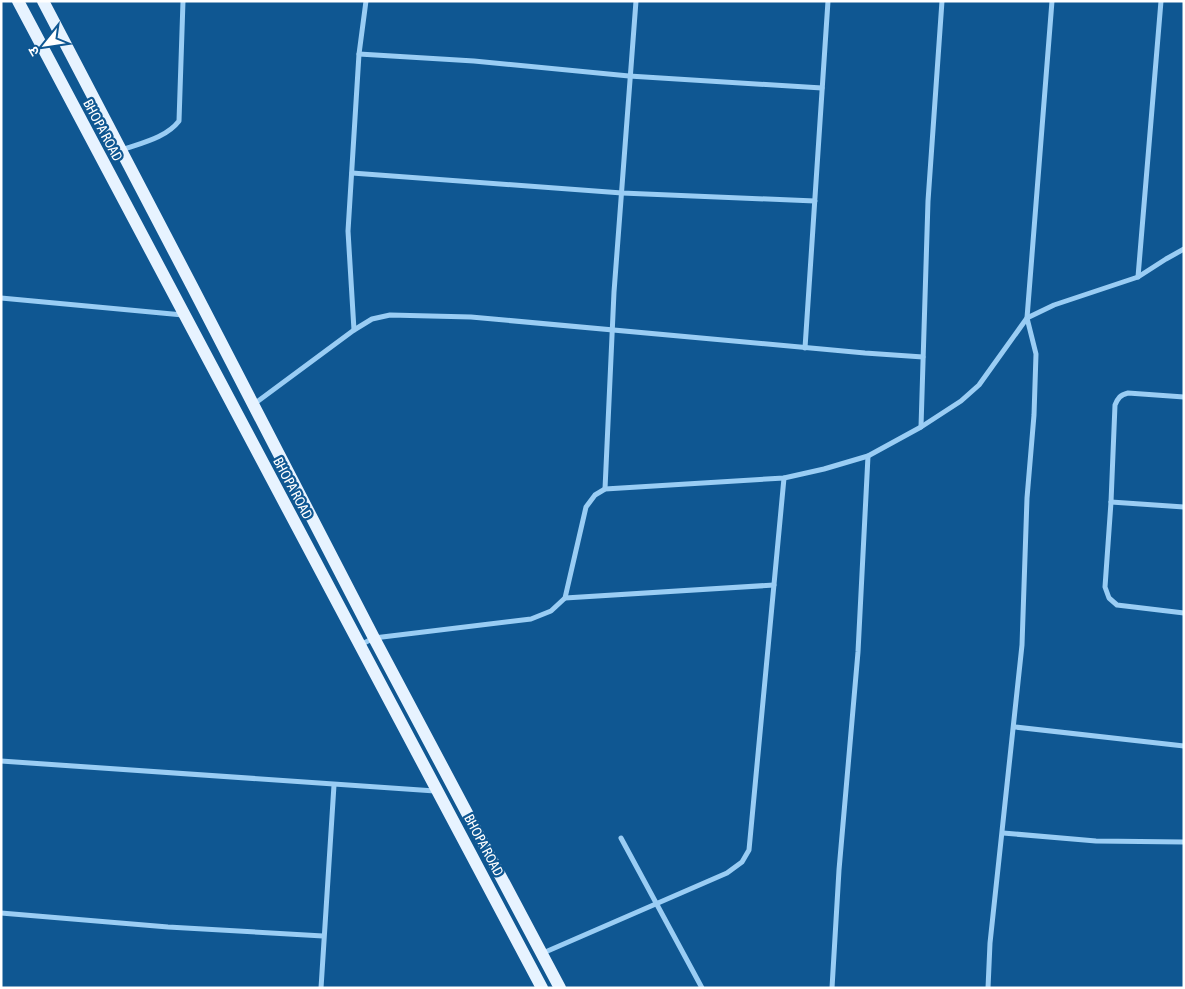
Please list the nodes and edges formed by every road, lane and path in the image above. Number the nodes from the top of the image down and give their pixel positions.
1 (18, 1) edge
2 (43, 1) edge
3 (183, 1) edge
4 (366, 1) edge
5 (636, 1) edge
6 (828, 1) edge
7 (942, 1) edge
8 (1052, 1) edge
9 (1162, 1) edge
10 (359, 54) junction
11 (630, 76) junction
12 (822, 88) junction
13 (122, 151) junction
14 (352, 173) junction
15 (622, 193) junction
16 (815, 201) junction
17 (1184, 250) edge
18 (1138, 277) junction
19 (1, 298) edge
20 (183, 315) junction
21 (1027, 318) junction
22 (354, 330) junction
23 (613, 330) junction
24 (806, 348) junction
25 (923, 357) junction
26 (1184, 397) edge
27 (254, 404) junction
28 (921, 427) junction
29 (868, 456) junction
30 (784, 478) junction
31 (605, 488) junction
32 (1111, 502) junction
33 (1184, 507) edge
34 (774, 585) junction
35 (565, 598) junction
36 (1184, 612) edge
37 (374, 638) junction
38 (360, 645) junction
39 (1015, 727) junction
40 (1184, 746) edge
41 (1, 761) edge
42 (334, 785) junction
43 (438, 791) junction
44 (1003, 833) junction
45 (621, 838) dead end
46 (1184, 842) edge
47 (656, 904) junction
48 (1, 913) edge
49 (323, 936) junction
50 (542, 953) junction
51 (321, 988) edge
52 (542, 988) edge
53 (560, 988) edge
54 (702, 988) edge
55 (832, 988) edge
56 (988, 988) edge

1 - 20 main road, BHOPA ROAD
2 - 13 main road, BHOPA ROAD
3 - 13 street
4 - 10 street
5 - 11 street
6 - 12 street
7 - 25 street
8 - 21 street
9 - 18 street
10 - 11 street
10 - 14 street
11 - 12 street
11 - 15 street
12 - 16 street
13 - 27 main road, BHOPA ROAD
14 - 15 street
14 - 22 street
15 - 16 street
15 - 23 street
16 - 24 street
17 - 18 street
18 - 21 street
19 - 20 street
20 - 38 main road, BHOPA ROAD
21 - 28 street
21 - 39 street
22 - 23 street
22 - 27 street
23 - 24 street
23 - 31 street
24 - 25 street
25 - 28 street
26 - 32 street
27 - 37 main road, BHOPA ROAD
28 - 29 street
29 - 30 street
29 - 55 street
30 - 31 street
30 - 34 street
31 - 35 street
32 - 33 street
32 - 36 street
34 - 35 street
34 - 47 street
35 - 37 street
37 - 38 street
37 - 50 main road, BHOPA ROAD
38 - 43 main road, BHOPA ROAD
39 - 40 street
39 - 44 street
41 - 42 street
42 - 43 street
42 - 49 street
43 - 52 main road, BHOPA ROAD
44 - 46 street
44 - 56 street
45 - 47 street
47 - 50 street
47 - 54 street
48 - 49 street
49 - 51 street
50 - 53 main road, BHOPA ROAD

